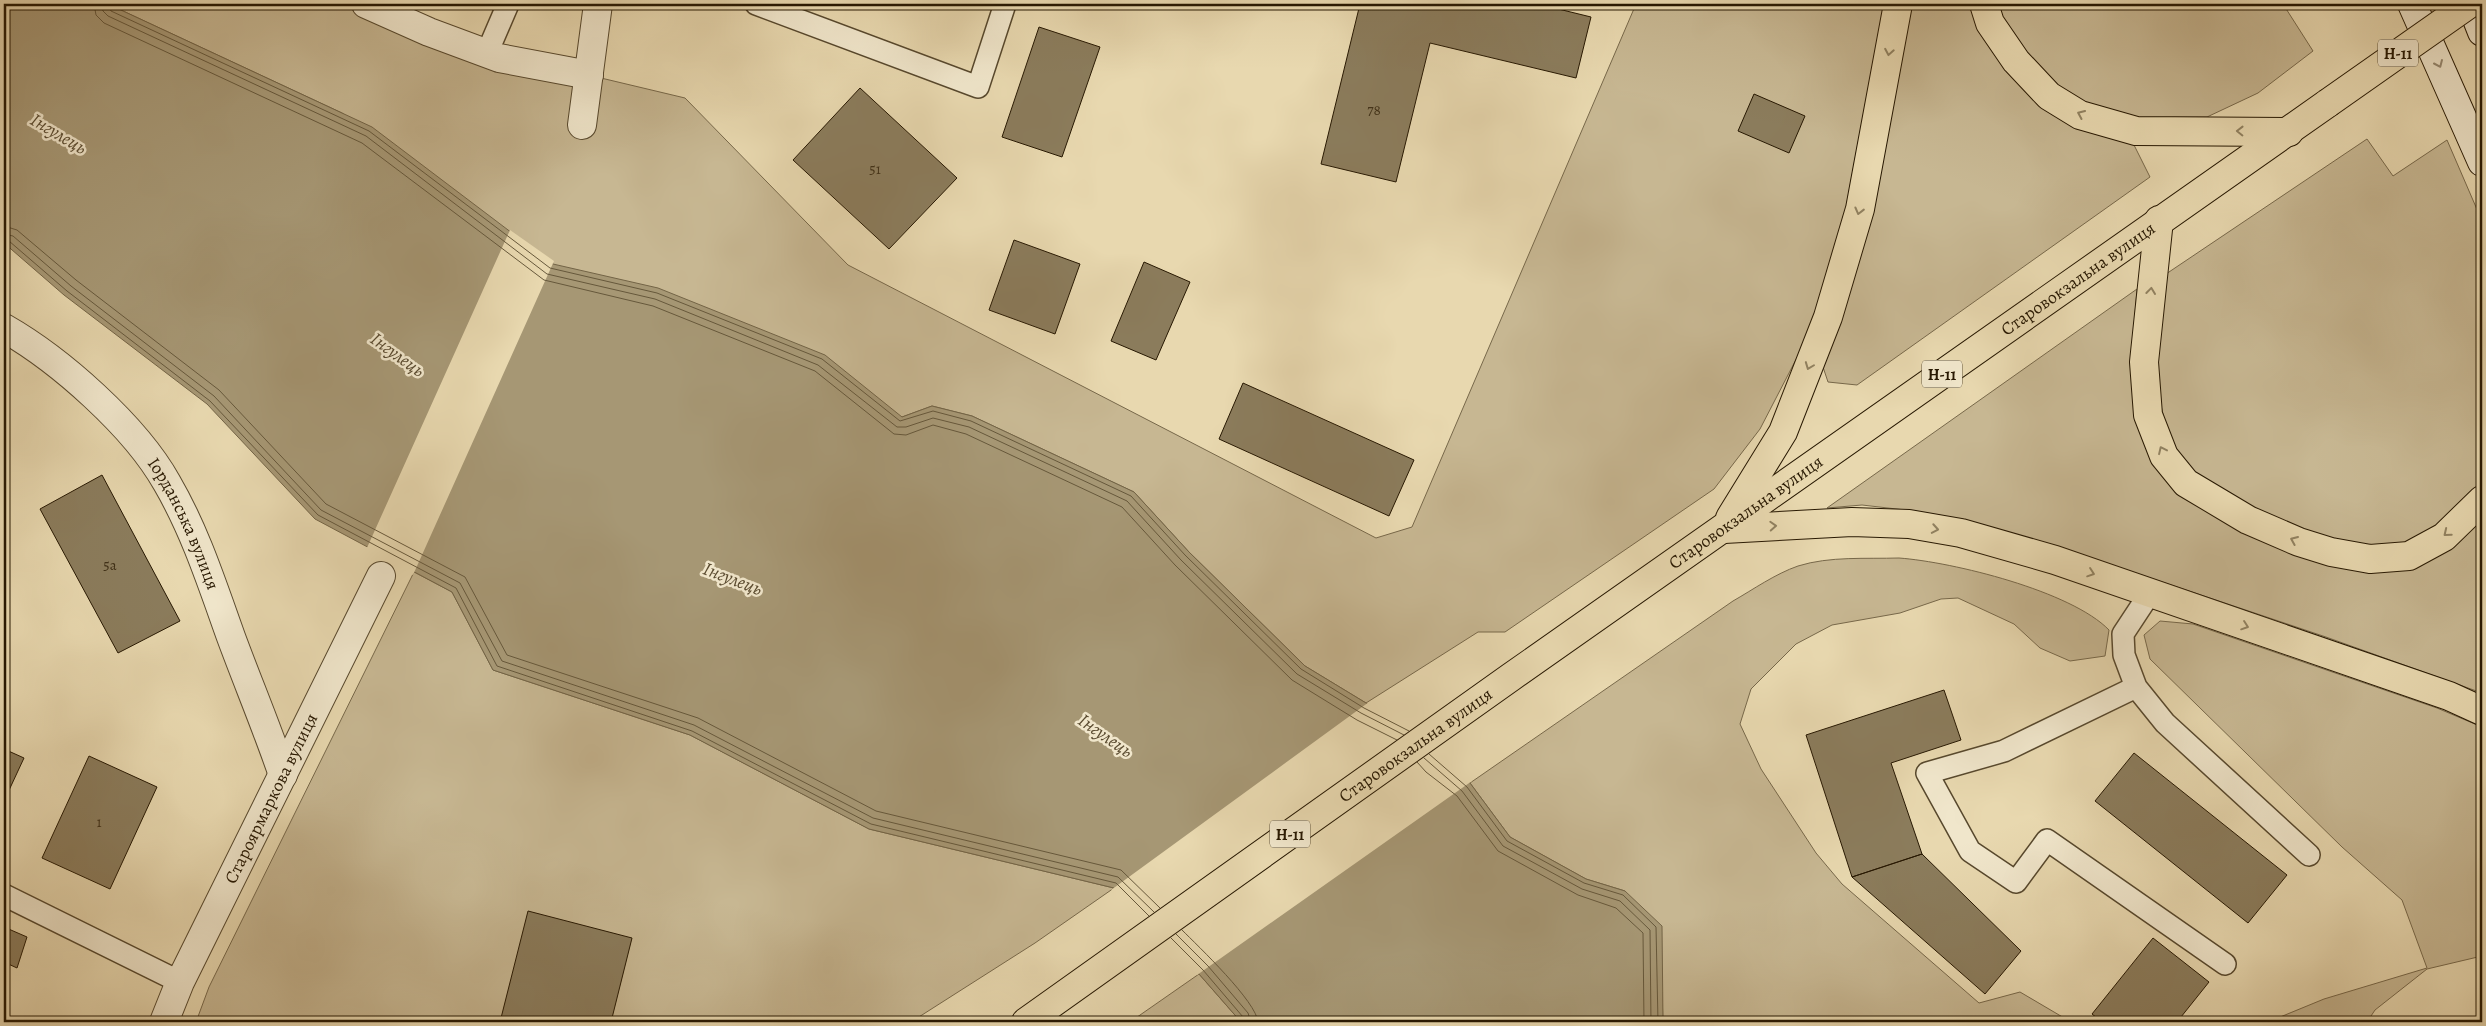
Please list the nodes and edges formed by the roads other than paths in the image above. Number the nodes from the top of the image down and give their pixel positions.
1 (366, 4) edge
2 (508, 4) edge
3 (598, 4) edge
4 (756, 4) edge
5 (1005, 4) edge
6 (1898, 4) edge
7 (1984, 4) edge
8 (2412, 4) edge
9 (2470, 4) edge
10 (2482, 32) edge
11 (487, 52) junction
12 (589, 75) junction
13 (582, 125) dead end
14 (2289, 132) junction
15 (2482, 162) edge
16 (2160, 220) junction
17 (4, 328) edge
18 (2482, 500) edge
19 (1724, 528) junction
20 (382, 576) dead end
21 (2150, 593) junction
22 (2136, 687) junction
23 (2482, 711) edge
24 (283, 775) junction
25 (2308, 855) dead end
26 (4, 895) edge
27 (2225, 964) dead end
28 (180, 982) junction
29 (164, 1022) edge
30 (1026, 1022) edge

1 - 11 street
2 - 11 lane
3 - 12 street
4 - 5 lane
6 -> 19 main road
14 -> 7 main road
8 -> 15 street
9 - 10 street
9 - 14 main road, Старовокзальна вулиця / Н-11, bridge
11 - 12 street
12 - 13 street
14 - 16 main road, Старовокзальна вулиця / Н-11
18 -> 16 main road
16 - 19 main road, Старовокзальна вулиця / Н-11
17 - 24 street, Іорданська вулиця
19 -> 21 main road
19 - 30 main road, Старовокзальна вулиця / Н-11
20 - 24 street, Староярмаркова вулиця
21 - 22 lane
21 -> 23 main road
22 - 25 lane
22 - 27 lane
24 - 28 street, Староярмаркова вулиця
26 - 28 lane
28 - 29 street, Староярмаркова вулиця

